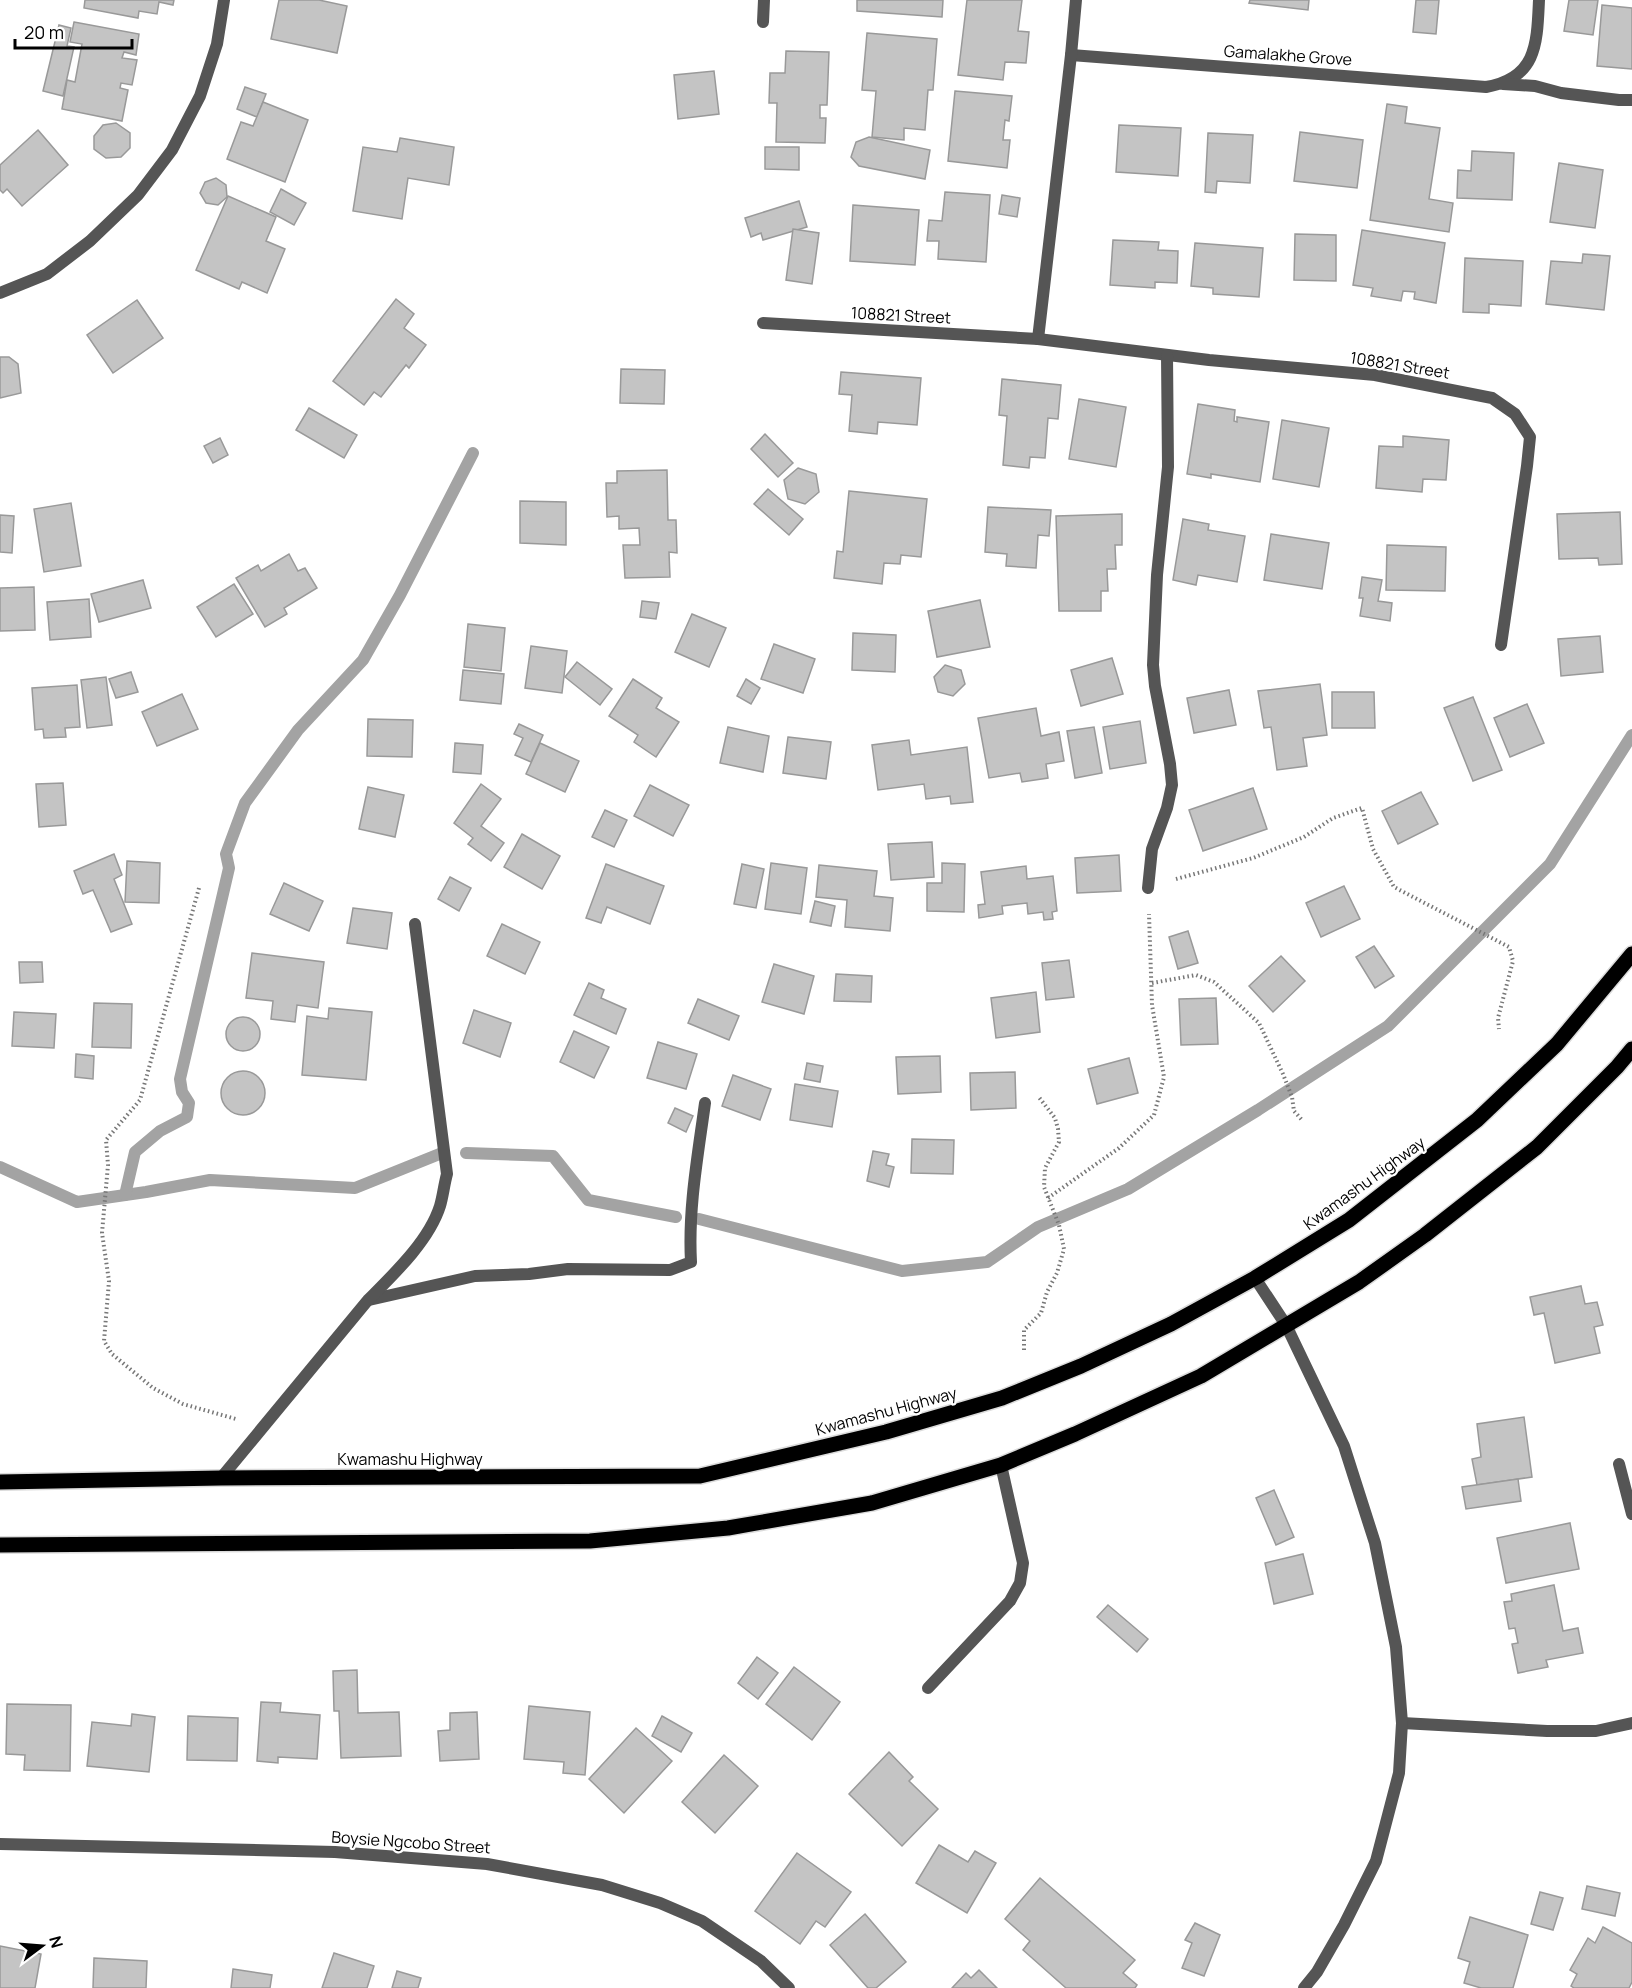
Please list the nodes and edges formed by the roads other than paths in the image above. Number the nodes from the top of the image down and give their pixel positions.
1 (224, 0) edge
2 (764, 0) edge
3 (1076, 0) edge
4 (1539, 0) edge
5 (763, 22) dead end
6 (1071, 55) junction
7 (1502, 84) junction
8 (1632, 100) edge
9 (0, 293) edge
10 (763, 323) dead end
11 (1038, 339) junction
12 (1167, 355) junction
13 (1501, 645) dead end
14 (1148, 888) road end
15 (415, 924) dead end
16 (1632, 954) edge
17 (1632, 1049) edge
18 (705, 1103) dead end
19 (1255, 1278) junction
20 (368, 1300) junction
21 (1286, 1325) junction
22 (1619, 1464) dead end
23 (1001, 1466) junction
24 (221, 1478) junction
25 (0, 1482) edge
26 (1632, 1514) edge
27 (0, 1545) edge
28 (928, 1688) dead end
29 (1402, 1723) junction
30 (1632, 1723) edge
31 (0, 1844) edge
32 (789, 1988) edge
33 (1304, 1988) edge

1 - 9 street
2 - 5 street
3 - 6 street
4 - 7 street
6 - 7 street, Gamalakhe Grove
6 - 11 street
7 - 8 street, Gamalakhe Grove
10 - 11 street, 108821 Street
11 - 12 street, 108821 Street
12 - 13 street, 108821 Street
12 - 14 street
15 - 20 street
16 - 19 main road, Kwamashu Highway
17 - 21 main road
18 - 20 street
19 - 21 street
19 - 24 main road, Kwamashu Highway
20 - 24 street
21 - 23 main road
21 - 29 street
22 - 26 street
23 - 27 main road
23 - 28 street
24 - 25 main road, Kwamashu Highway
29 - 30 street
29 - 33 street
31 - 32 street, Boysie Ngcobo Street

